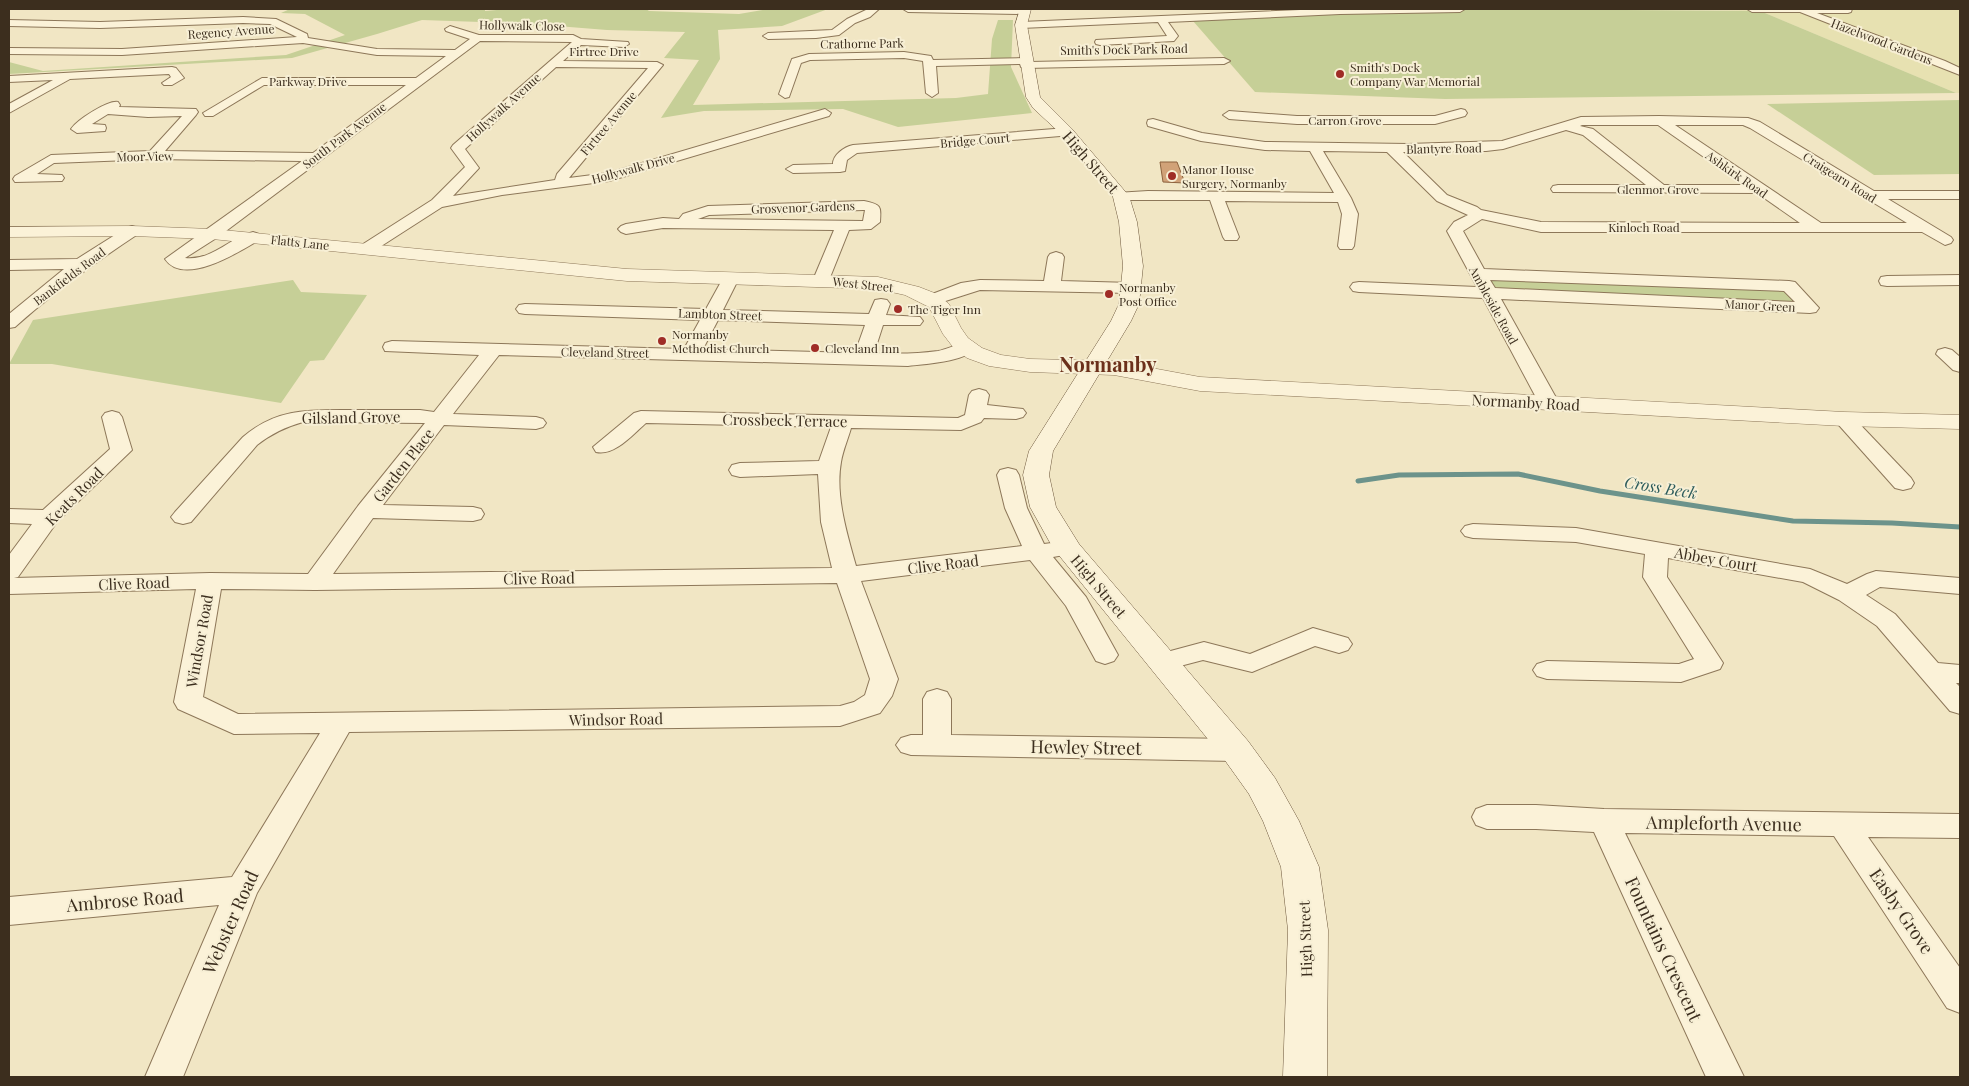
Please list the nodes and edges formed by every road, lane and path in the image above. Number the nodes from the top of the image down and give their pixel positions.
1 (874, 9) edge
2 (908, 9) edge
3 (1145, 9) edge
4 (1460, 9) edge
5 (1752, 9) edge
6 (947, 10) edge
7 (1025, 10) edge
8 (1803, 10) edge
9 (1848, 10) dead end
10 (48, 12) dead end
11 (1161, 19) junction
12 (1143, 20) junction
13 (13, 23) edge
14 (1021, 25) junction
15 (450, 29) dead end
16 (768, 36) dead end
17 (478, 38) junction
18 (303, 40) junction
19 (578, 42) junction
20 (1100, 42) dead end
21 (624, 44) dead end
22 (9, 51) edge
23 (455, 53) junction
24 (1224, 61) dead end
25 (1184, 62) junction
26 (930, 63) junction
27 (1025, 63) junction
28 (552, 64) junction
29 (657, 64) joint
30 (1960, 72) edge
31 (1190, 74) dead end
32 (70, 76) junction
33 (9, 79) edge
34 (416, 82) junction
35 (168, 83) dead end
36 (932, 93) dead end
37 (785, 94) dead end
38 (9, 109) edge
39 (200, 110) junction
40 (825, 113) dead end
41 (1461, 113) dead end
42 (1229, 115) dead end
43 (1322, 120) junction
44 (1659, 120) junction
45 (1734, 120) joint
46 (1153, 123) dead end
47 (1564, 125) junction
48 (100, 128) dead end
49 (1067, 132) junction
50 (1315, 148) junction
51 (1342, 148) junction
52 (1391, 148) junction
53 (154, 155) junction
54 (314, 157) junction
55 (51, 159) junction
56 (25, 160) dead end
57 (793, 169) dead end
58 (56, 178) dead end
59 (563, 184) junction
60 (1659, 188) junction
61 (1558, 189) dead end
62 (1759, 189) junction
63 (1868, 195) junction
64 (1960, 195) edge
65 (1121, 196) junction
66 (1216, 196) junction
67 (1344, 198) junction
68 (437, 204) junction
69 (1476, 214) junction
70 (684, 223) junction
71 (843, 227) junction
72 (1816, 227) junction
73 (1922, 228) junction
74 (626, 229) dead end
75 (132, 231) junction
76 (9, 232) edge
77 (212, 234) junction
78 (253, 237) junction
79 (1231, 237) dead end
80 (1944, 240) dead end
81 (1346, 246) dead end
82 (366, 249) junction
83 (1056, 257) dead end
84 (81, 264) junction
85 (9, 265) edge
86 (590, 271) joint
87 (1478, 274) junction
88 (821, 280) junction
89 (1960, 280) edge
90 (1887, 281) dead end
91 (728, 284) dead end
92 (1052, 286) junction
93 (1132, 288) junction
94 (1359, 288) dead end
95 (1488, 293) junction
96 (932, 300) junction
97 (525, 309) dead end
98 (879, 311) junction
99 (713, 313) junction
100 (914, 320) dead end
101 (9, 324) edge
102 (392, 347) dead end
103 (966, 348) junction
104 (494, 350) junction
105 (691, 354) junction
106 (1945, 354) dead end
107 (862, 360) junction
108 (1960, 366) edge
109 (1092, 367) junction
110 (1548, 403) junction
111 (1016, 413) dead end
112 (112, 416) dead end
113 (439, 418) junction
114 (1844, 419) junction
115 (843, 421) junction
116 (1960, 422) edge
117 (536, 424) dead end
118 (604, 447) dead end
119 (829, 467) junction
120 (740, 470) dead end
121 (1008, 475) dead end
122 (1903, 483) dead end
123 (366, 511) junction
124 (473, 514) dead end
125 (9, 516) edge
126 (49, 517) junction
127 (183, 517) dead end
128 (1472, 532) dead end
129 (1657, 549) junction
130 (1052, 550) junction
131 (9, 572) edge
132 (846, 575) junction
133 (210, 580) junction
134 (315, 582) junction
135 (9, 586) edge
136 (1960, 586) edge
137 (1848, 594) junction
138 (1339, 644) dead end
139 (1105, 655) dead end
140 (1161, 662) junction
141 (1547, 670) dead end
142 (1930, 672) junction
143 (1960, 674) edge
144 (937, 700) dead end
145 (1960, 704) edge
146 (341, 722) junction
147 (1236, 750) junction
148 (1487, 817) dead end
149 (1604, 822) junction
150 (1843, 825) junction
151 (1960, 826) edge
152 (242, 888) junction
153 (9, 910) edge
154 (1960, 997) edge
155 (164, 1077) edge
156 (1305, 1077) edge
157 (1725, 1077) edge

1 - 16 street
2 - 6 street
3 - 12 street
4 - 11 street
5 - 8 street
6 - 7 street
7 - 14 main road
8 - 9 street
8 - 30 street, Hazelwood Gardens
10 - 13 street
11 - 12 street
11 - 20 street
12 - 14 street
13 - 18 street
14 - 27 main road
15 - 17 street, Hollywalk Close
17 - 19 street, Hollywalk Close
17 - 23 street, South Park Avenue
18 - 22 street, Regency Avenue
18 - 23 street, Regency Avenue
19 - 21 street, Hollywalk Close
19 - 28 street, Hollywalk Avenue
23 - 34 street, South Park Avenue
24 - 25 street, Smith's Dock Park Road
25 - 27 street, Smith's Dock Park Road
25 - 31 street
26 - 27 street, Smith's Dock Park Road
26 - 36 street
26 - 37 street, Crathorne Park
27 - 49 main road, High Street
28 - 29 street, Firtree Drive
28 - 68 street, Hollywalk Avenue
29 - 59 street, Firtree Avenue
32 - 33 street
32 - 35 street
32 - 38 street
34 - 39 street, Parkway Drive
34 - 54 street, South Park Avenue
39 - 48 street
39 - 53 street
40 - 59 street, Hollywalk Drive
41 - 43 street, Carron Grove
42 - 43 street, Carron Grove
43 - 51 street
44 - 45 street, Blantyre Road
44 - 47 street, Blantyre Road
44 - 62 street, Ashkirk Road
45 - 63 street, Craigearn Road
46 - 50 street, Blantyre Road
47 - 52 street, Blantyre Road
47 - 60 street
49 - 57 street, Bridge Court
49 - 65 main road, High Street
50 - 51 street, Blantyre Road
50 - 67 street
51 - 52 street, Blantyre Road
52 - 69 street, Kinloch Road
53 - 54 street, Moor View
53 - 55 street, Moor View
54 - 77 street, South Park Avenue
55 - 56 street, Moor View
55 - 58 street
59 - 68 street, Hollywalk Drive
60 - 61 street, Glenmor Grove
60 - 62 street, Glenmor Grove
62 - 72 street, Ashkirk Road
63 - 64 street
63 - 73 street, Craigearn Road
65 - 66 street
65 - 93 main road, High Street
66 - 67 street
66 - 79 street
67 - 81 street
68 - 82 street, Hollywalk Avenue
69 - 72 street, Kinloch Road
69 - 87 street, Ambleside Road
70 - 71 street, Grosvenor Gardens
70 - 71 street, Grosvenor Gardens
70 - 74 street, Grosvenor Gardens
71 - 88 street
72 - 73 street, Kinloch Road
73 - 80 street, Craigearn Road
75 - 76 main road, Flatts Lane
75 - 77 main road, Flatts Lane
75 - 84 street, Bankfields Road
77 - 78 main road, Flatts Lane
77 - 78 street, South Park Avenue
78 - 82 main road, Flatts Lane
82 - 86 main road, Flatts Lane
83 - 92 street
84 - 85 street
84 - 101 street, Bankfields Road
86 - 88 main road, West Street
87 - 95 street, Ambleside Road
87 - 95 street, Manor Green
88 - 96 main road, West Street
89 - 90 street
91 - 99 street
92 - 93 street
92 - 96 street
93 - 109 main road, High Street
94 - 95 street
95 - 110 street, Ambleside Road
96 - 103 main road
97 - 99 street, Lambton Street
98 - 99 street, Lambton Street
98 - 100 street, Lambton Street
98 - 107 street
99 - 105 street
102 - 104 street, Cleveland Street
103 - 107 street, Cleveland Street
103 - 109 main road
104 - 105 street, Cleveland Street
104 - 113 street, Garden Place
105 - 107 street, Cleveland Street
106 - 108 street
109 - 110 main road, Normanby Road
109 - 130 main road, High Street
110 - 114 main road, Normanby Road
111 - 115 street, Crossbeck Terrace
112 - 126 street, Keats Road
113 - 117 street
113 - 123 street, Garden Place
113 - 127 street, Gilsland Grove
114 - 116 main road, Normanby Road
114 - 122 street
115 - 118 street, Crossbeck Terrace
115 - 119 street, Windsor Road
119 - 120 street
119 - 132 street, Windsor Road
121 - 130 street
123 - 124 street
123 - 134 street, Garden Place
125 - 126 street
126 - 131 street, Keats Road
128 - 129 street
129 - 137 street, Abbey Court
129 - 141 street, Abbey Court
130 - 132 street, Clive Road
130 - 139 street
130 - 140 main road, High Street
132 - 134 street, Clive Road
132 - 146 street, Windsor Road
133 - 134 street, Clive Road
133 - 135 street, Clive Road
133 - 146 street, Windsor Road
136 - 137 street
137 - 142 street, Abbey Court
138 - 140 street
140 - 147 main road, High Street
142 - 143 street
142 - 145 street, Abbey Court
144 - 147 street, Hewley Street
146 - 152 street, Webster Road
147 - 156 main road, High Street
148 - 149 street, Ampleforth Avenue
149 - 150 street, Ampleforth Avenue
149 - 157 street, Fountains Crescent
150 - 151 street, Ampleforth Avenue
150 - 154 street, Easby Grove
152 - 153 street, Ambrose Road
152 - 155 street, Webster Road

